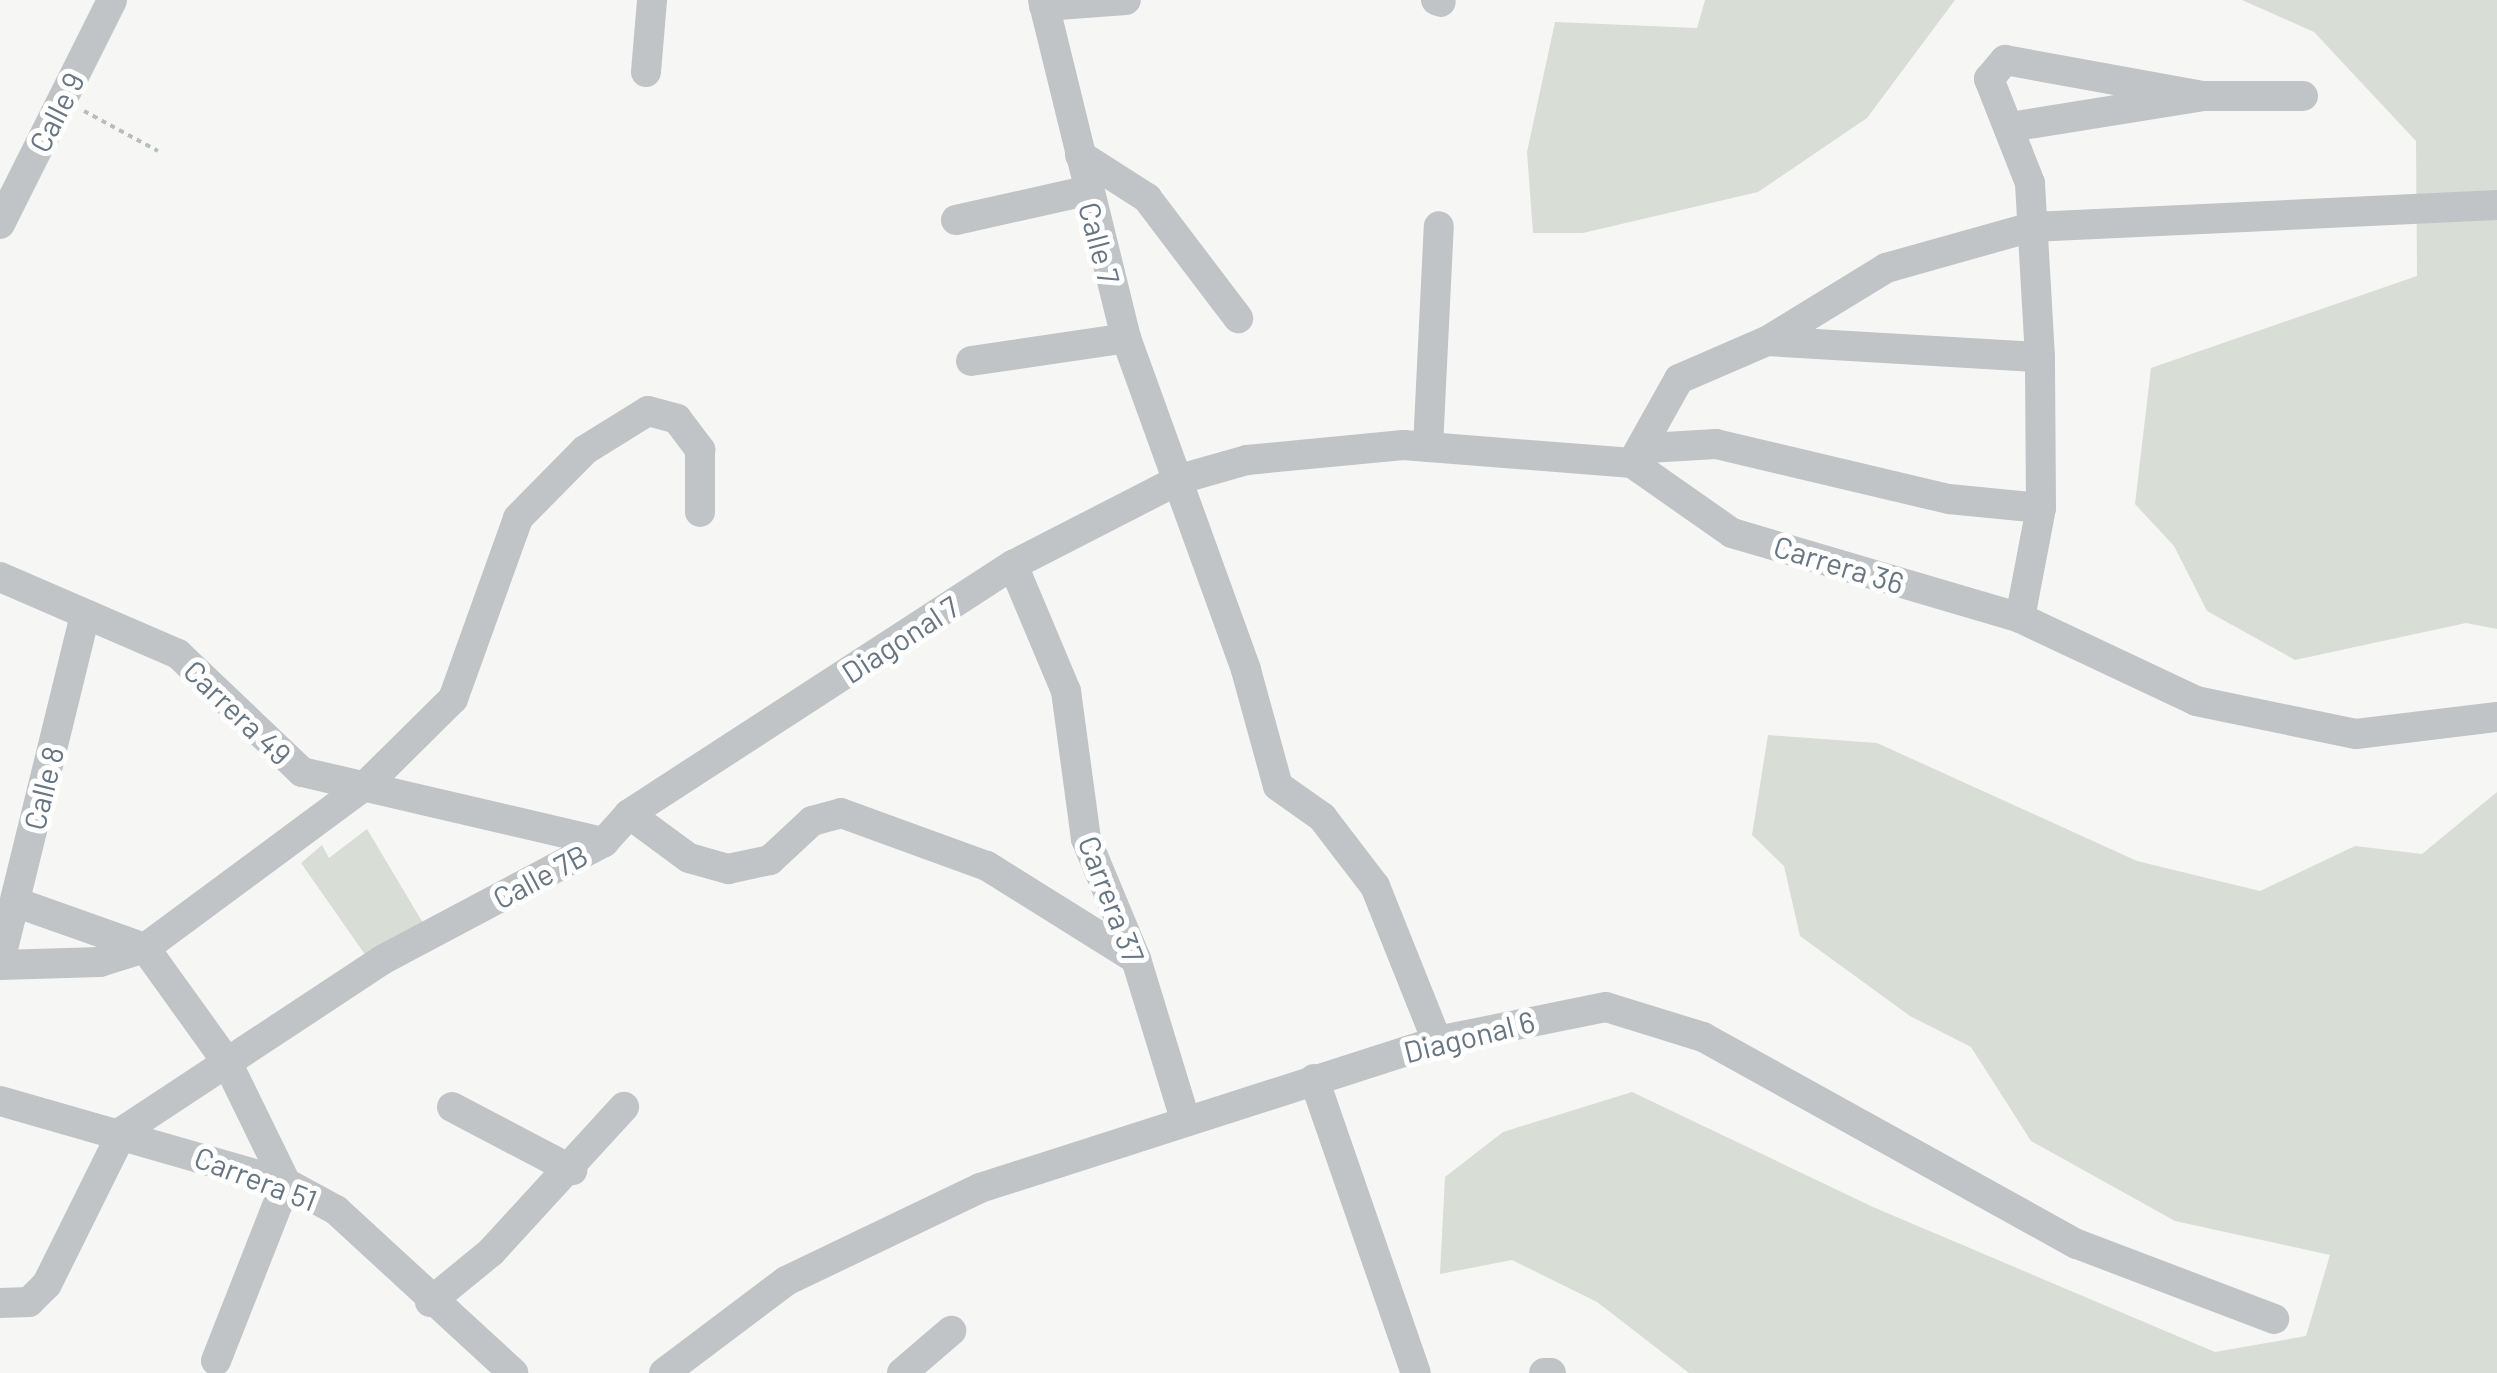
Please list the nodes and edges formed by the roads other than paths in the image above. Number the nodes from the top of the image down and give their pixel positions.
1 (112, 0) edge
2 (652, 0) edge
3 (1126, 0) edge
4 (1043, 3) edge
5 (646, 72) dead end
6 (2204, 96) junction
7 (2303, 96) dead end
8 (2010, 126) junction
9 (1080, 154) junction
10 (1086, 191) junction
11 (2497, 205) edge
12 (956, 220) dead end
13 (0, 224) edge
14 (1439, 226) dead end
15 (2032, 227) junction
16 (1238, 318) dead end
17 (1126, 338) junction
18 (1767, 340) junction
19 (2040, 357) junction
20 (971, 361) dead end
21 (1428, 447) junction
22 (1640, 456) junction
23 (1180, 479) junction
24 (2041, 508) junction
25 (700, 512) dead end
26 (1013, 565) junction
27 (0, 577) edge
28 (86, 616) junction
29 (2020, 618) junction
30 (2497, 718) edge
31 (366, 784) junction
32 (630, 814) junction
33 (604, 842) junction
34 (14, 902) junction
35 (146, 948) junction
36 (1136, 959) junction
37 (0, 963) edge
38 (1438, 1041) junction
39 (228, 1062) junction
40 (1314, 1079) junction
41 (0, 1101) edge
42 (452, 1107) dead end
43 (624, 1108) dead end
44 (1185, 1119) junction
45 (123, 1131) junction
46 (572, 1170) junction
47 (286, 1183) junction
48 (430, 1302) junction
49 (14, 1303) edge
50 (2274, 1319) dead end
51 (952, 1331) dead end
52 (216, 1361) dead end
53 (513, 1373) edge
54 (664, 1373) edge
55 (902, 1373) edge
56 (1416, 1373) edge

1 - 13 street, Calle 9
2 - 5 street
3 - 4 street
4 - 9 street, Calle 7
6 - 7 street
6 - 8 street
6 - 8 street
8 - 15 street
9 - 10 street, Calle 7
9 - 16 street
10 - 12 street
10 - 17 street, Calle 7
11 - 15 street
14 - 21 street
15 - 18 street
15 - 19 street
17 - 20 street
17 - 23 street, Calle 7
18 - 19 street
18 - 22 street
19 - 24 street
21 - 22 street
21 - 23 street
22 - 24 street
22 - 29 street, Carrera 36
23 - 26 street, Diagonal 7
23 - 38 street, Calle 7
24 - 29 street
25 - 31 street
26 - 32 street, Diagonal 7
26 - 36 street, Carrera 37
27 - 28 street, Carrera 49
28 - 31 street, Carrera 49
28 - 34 street, Calle 8
29 - 30 street, Carrera 36
31 - 33 street, Carrera 49
31 - 35 street
32 - 33 street, Calle 7B
32 - 36 street
33 - 39 street, Calle 7B
34 - 35 street
34 - 37 street, Calle 8
35 - 37 street
35 - 39 street
36 - 44 street, Carrera 37
38 - 40 street, Diagonal 6
38 - 50 street, Diagonal 6
39 - 45 street, Calle 7B
39 - 47 street
40 - 44 street, Diagonal 6
40 - 56 street
41 - 45 street, Carrera 51
42 - 46 street
43 - 46 street
44 - 54 street, Diagonal 6
45 - 47 street, Carrera 51
45 - 49 street, Calle 7B
46 - 48 street
47 - 48 street, Carrera 51
47 - 52 street
48 - 53 street, Carrera 51
51 - 55 street

